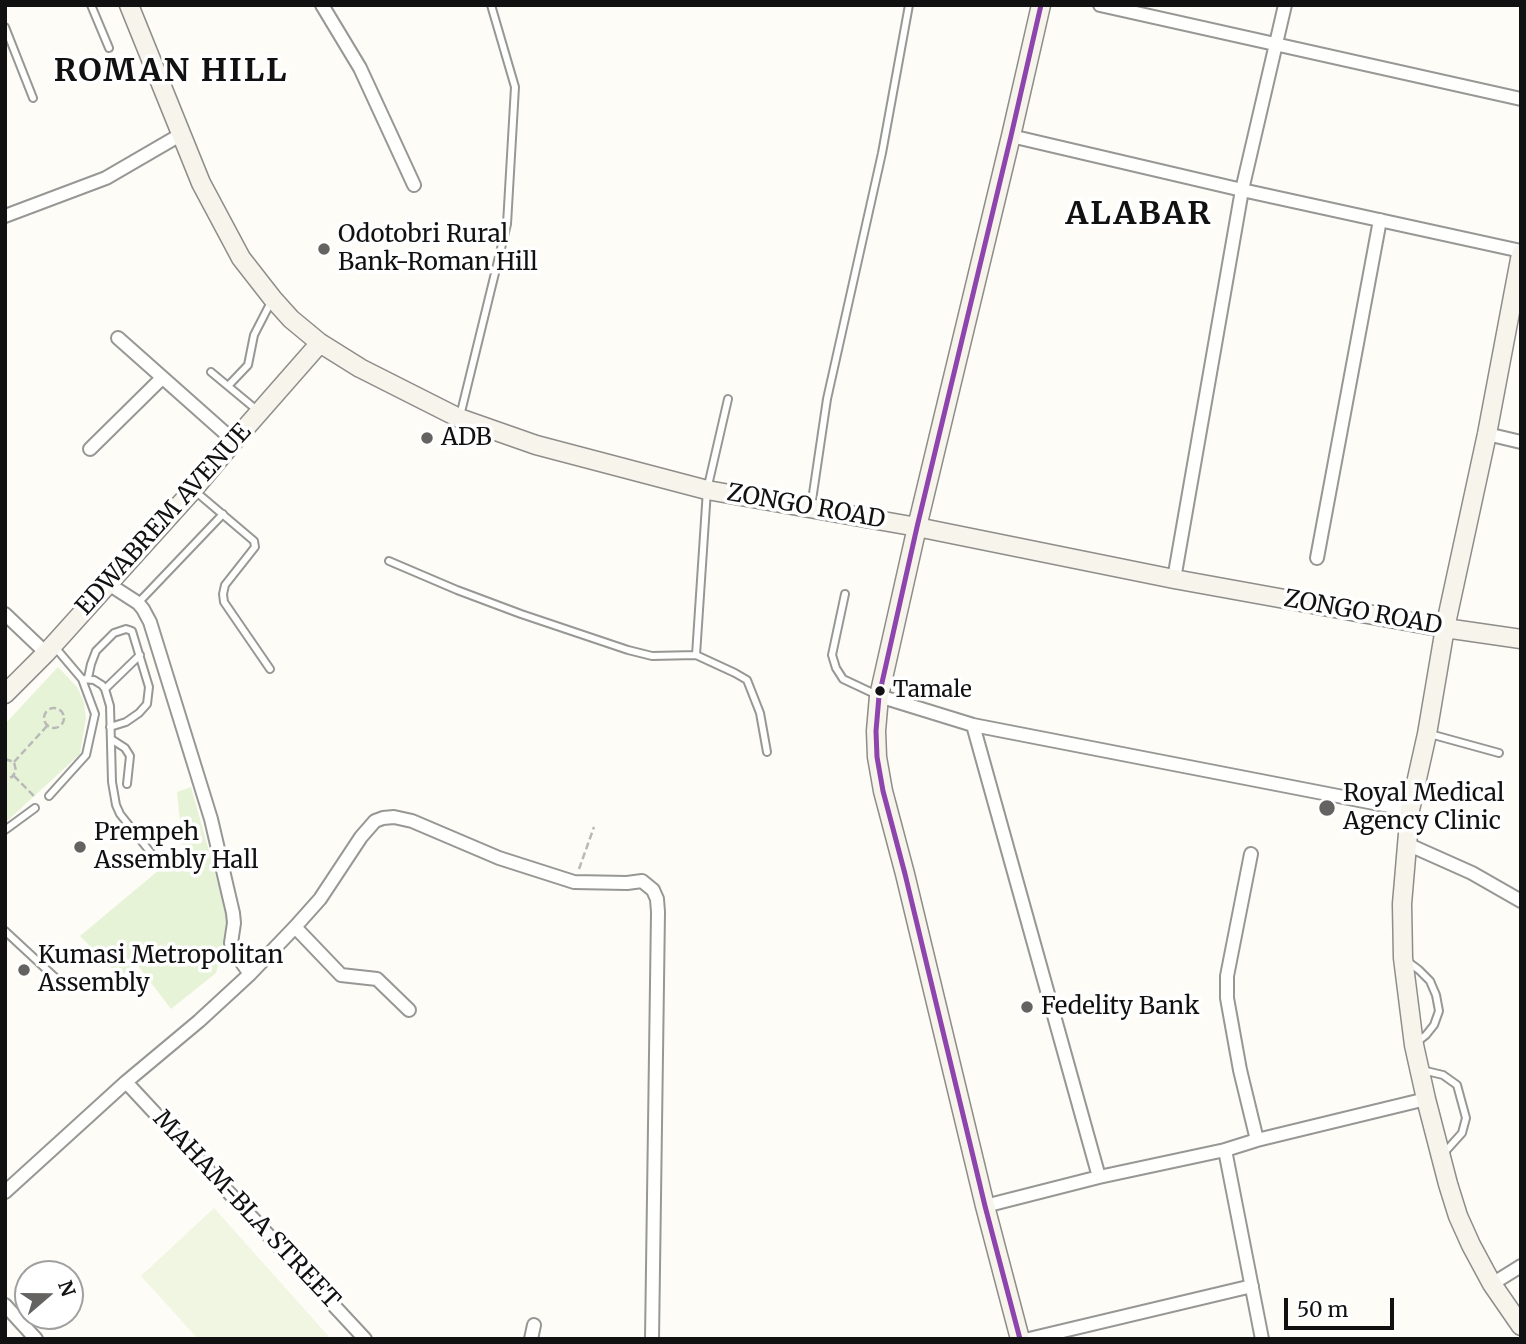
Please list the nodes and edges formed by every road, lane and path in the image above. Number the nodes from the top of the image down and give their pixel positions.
1 (91, 5) edge
2 (129, 5) edge
3 (322, 5) edge
4 (491, 5) edge
5 (909, 5) edge
6 (1041, 5) edge
7 (1100, 5) edge
8 (1284, 5) edge
9 (5, 27) edge
10 (1276, 43) junction
11 (109, 48) dead end
12 (33, 98) dead end
13 (1521, 99) edge
14 (180, 135) junction
15 (1011, 136) junction
16 (414, 186) dead end
17 (1242, 190) junction
18 (5, 216) edge
19 (1380, 219) junction
20 (1521, 253) edge
21 (273, 299) junction
22 (118, 338) dead end
23 (320, 343) junction
24 (211, 372) dead end
25 (162, 378) junction
26 (228, 386) junction
27 (728, 399) dead end
28 (260, 412) junction
29 (459, 418) junction
30 (1487, 434) junction
31 (234, 441) junction
32 (1521, 442) edge
33 (90, 449) dead end
34 (193, 489) junction
35 (708, 490) junction
36 (811, 509) junction
37 (223, 514) junction
38 (917, 527) junction
39 (1317, 558) dead end
40 (389, 561) dead end
41 (1174, 579) junction
42 (107, 583) junction
43 (845, 594) dead end
44 (138, 603) junction
45 (5, 614) edge
46 (1446, 628) junction
47 (1521, 639) edge
48 (50, 649) junction
49 (696, 655) junction
50 (140, 656) junction
51 (270, 669) dead end
52 (85, 679) junction
53 (105, 689) junction
54 (5, 695) edge
55 (879, 696) junction
56 (47, 725) junction
57 (974, 725) junction
58 (110, 727) junction
59 (1427, 734) junction
60 (111, 739) junction
61 (767, 752) dead end
62 (1499, 753) dead end
63 (5, 759) edge
64 (14, 762) junction
65 (14, 776) junction
66 (5, 778) edge
67 (127, 784) dead end
68 (49, 796) dead end
69 (35, 797) dead end
70 (35, 808) dead end
71 (1410, 810) junction
72 (594, 827) dead end
73 (5, 830) edge
74 (1407, 844) junction
75 (151, 853) dead end
76 (1251, 854) dead end
77 (574, 882) junction
78 (1521, 901) edge
79 (295, 927) junction
80 (5, 931) edge
81 (1403, 958) junction
82 (250, 974) junction
83 (60, 982) dead end
84 (409, 1010) dead end
85 (1414, 1045) junction
86 (1420, 1069) junction
87 (126, 1082) junction
88 (1426, 1099) junction
89 (1257, 1140) junction
90 (1225, 1150) junction
91 (1441, 1157) junction
92 (1099, 1177) junction
93 (5, 1192) edge
94 (985, 1206) junction
95 (1521, 1266) edge
96 (1492, 1284) junction
97 (1252, 1286) junction
98 (5, 1305) edge
99 (1521, 1326) edge
100 (36, 1339) edge
101 (365, 1339) edge
102 (652, 1339) edge
103 (1020, 1339) edge
104 (1029, 1339) edge
105 (1262, 1339) edge

1 - 11 lane
2 - 14 street, ZONGO ROAD
3 - 16 street
4 - 29 lane
5 - 36 lane
6 - 15 street
7 - 10 street
8 - 10 street
9 - 12 lane
10 - 13 street
10 - 17 street
14 - 18 street
14 - 21 street, ZONGO ROAD
15 - 17 street
15 - 38 street
17 - 19 street
17 - 41 street
19 - 20 street
19 - 39 street
20 - 30 street
21 - 23 street, ZONGO ROAD
21 - 26 lane
22 - 25 street
23 - 28 street, EDWABREM AVENUE
23 - 29 street, ZONGO ROAD
24 - 26 lane
25 - 31 street
25 - 33 street
26 - 28 lane
27 - 35 lane
28 - 31 street, EDWABREM AVENUE
29 - 35 street, ZONGO ROAD
30 - 32 street
30 - 46 street
31 - 34 street, EDWABREM AVENUE
34 - 37 lane
34 - 42 street, EDWABREM AVENUE
35 - 36 street, ZONGO ROAD
35 - 49 lane
36 - 38 street, ZONGO ROAD
37 - 44 lane
37 - 51 lane
38 - 41 street, ZONGO ROAD
38 - 55 street
40 - 49 lane
41 - 46 street, ZONGO ROAD
42 - 44 street
42 - 48 street, EDWABREM AVENUE
43 - 55 lane
44 - 82 street
45 - 48 street
46 - 47 street, ZONGO ROAD
46 - 59 street
48 - 52 lane
48 - 54 street, EDWABREM AVENUE
49 - 61 lane
50 - 52 lane
50 - 53 lane
50 - 58 lane
52 - 53 lane
52 - 68 lane
53 - 58 lane
55 - 57 street
55 - 94 street
56 - 56 path
56 - 64 path
57 - 71 street
57 - 92 street
58 - 60 lane
59 - 62 lane
59 - 71 street
60 - 67 lane
60 - 75 lane
63 - 64 path
64 - 65 path
65 - 66 path
65 - 69 path
70 - 73 lane
71 - 74 street
72 - 77 path
74 - 78 street
74 - 81 street
76 - 89 street
77 - 79 street
77 - 102 street
79 - 82 street
79 - 84 street
80 - 83 lane
81 - 85 street
81 - 85 lane
82 - 87 street
85 - 86 street
86 - 88 street
86 - 91 lane
87 - 93 street
87 - 101 street, MAHAM-BLA STREET
88 - 89 street
88 - 91 street
89 - 90 street
90 - 92 street
90 - 97 street
91 - 96 street
92 - 94 street
94 - 103 street
95 - 96 street
96 - 99 street
97 - 104 street
97 - 105 street
98 - 100 street

